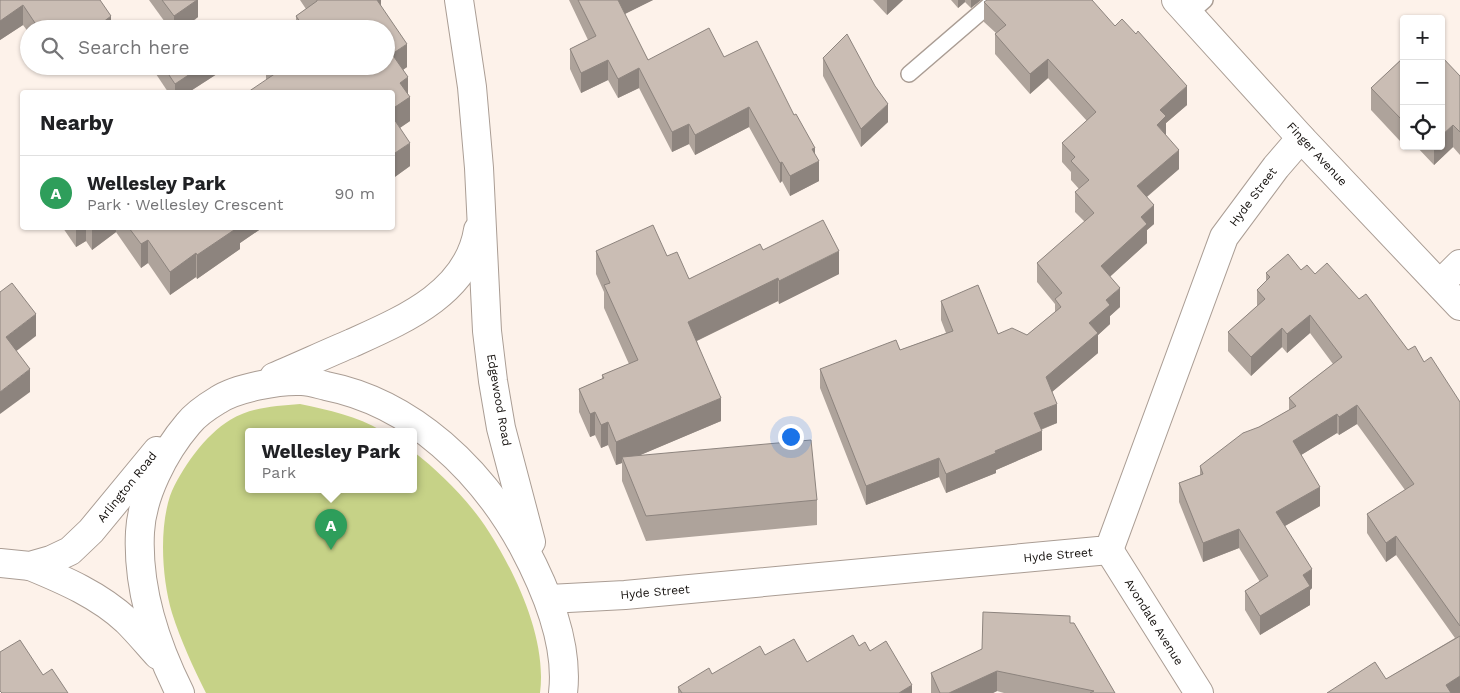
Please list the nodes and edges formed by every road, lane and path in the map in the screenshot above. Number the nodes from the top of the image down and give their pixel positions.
1 (459, 0) edge
2 (995, 0) edge
3 (1190, 5) edge
4 (910, 74) dead end
5 (1301, 138) junction
6 (481, 209) junction
7 (1460, 264) edge
8 (1440, 284) junction
9 (1460, 306) edge
10 (258, 384) junction
11 (220, 398) junction
12 (1109, 550) junction
13 (0, 563) edge
14 (30, 566) junction
15 (546, 594) junction
16 (165, 662) junction
17 (180, 693) edge
18 (563, 693) edge
19 (1199, 693) edge

1 - 6 street, Edgewood Road
2 - 4 lane
3 - 5 street, Finger Avenue
5 - 8 street, Finger Avenue
5 - 12 street, Hyde Street
6 - 10 street, Edgewood Road
6 - 15 street, Edgewood Road
7 - 8 street
8 - 9 street, Finger Avenue
10 - 11 street
10 - 15 street
11 - 14 street, Arlington Road
11 - 16 street
12 - 15 street, Hyde Street
12 - 19 street, Avondale Avenue
13 - 14 street, Arlington Road
14 - 16 street, Arlington Road
15 - 18 street
16 - 17 street

